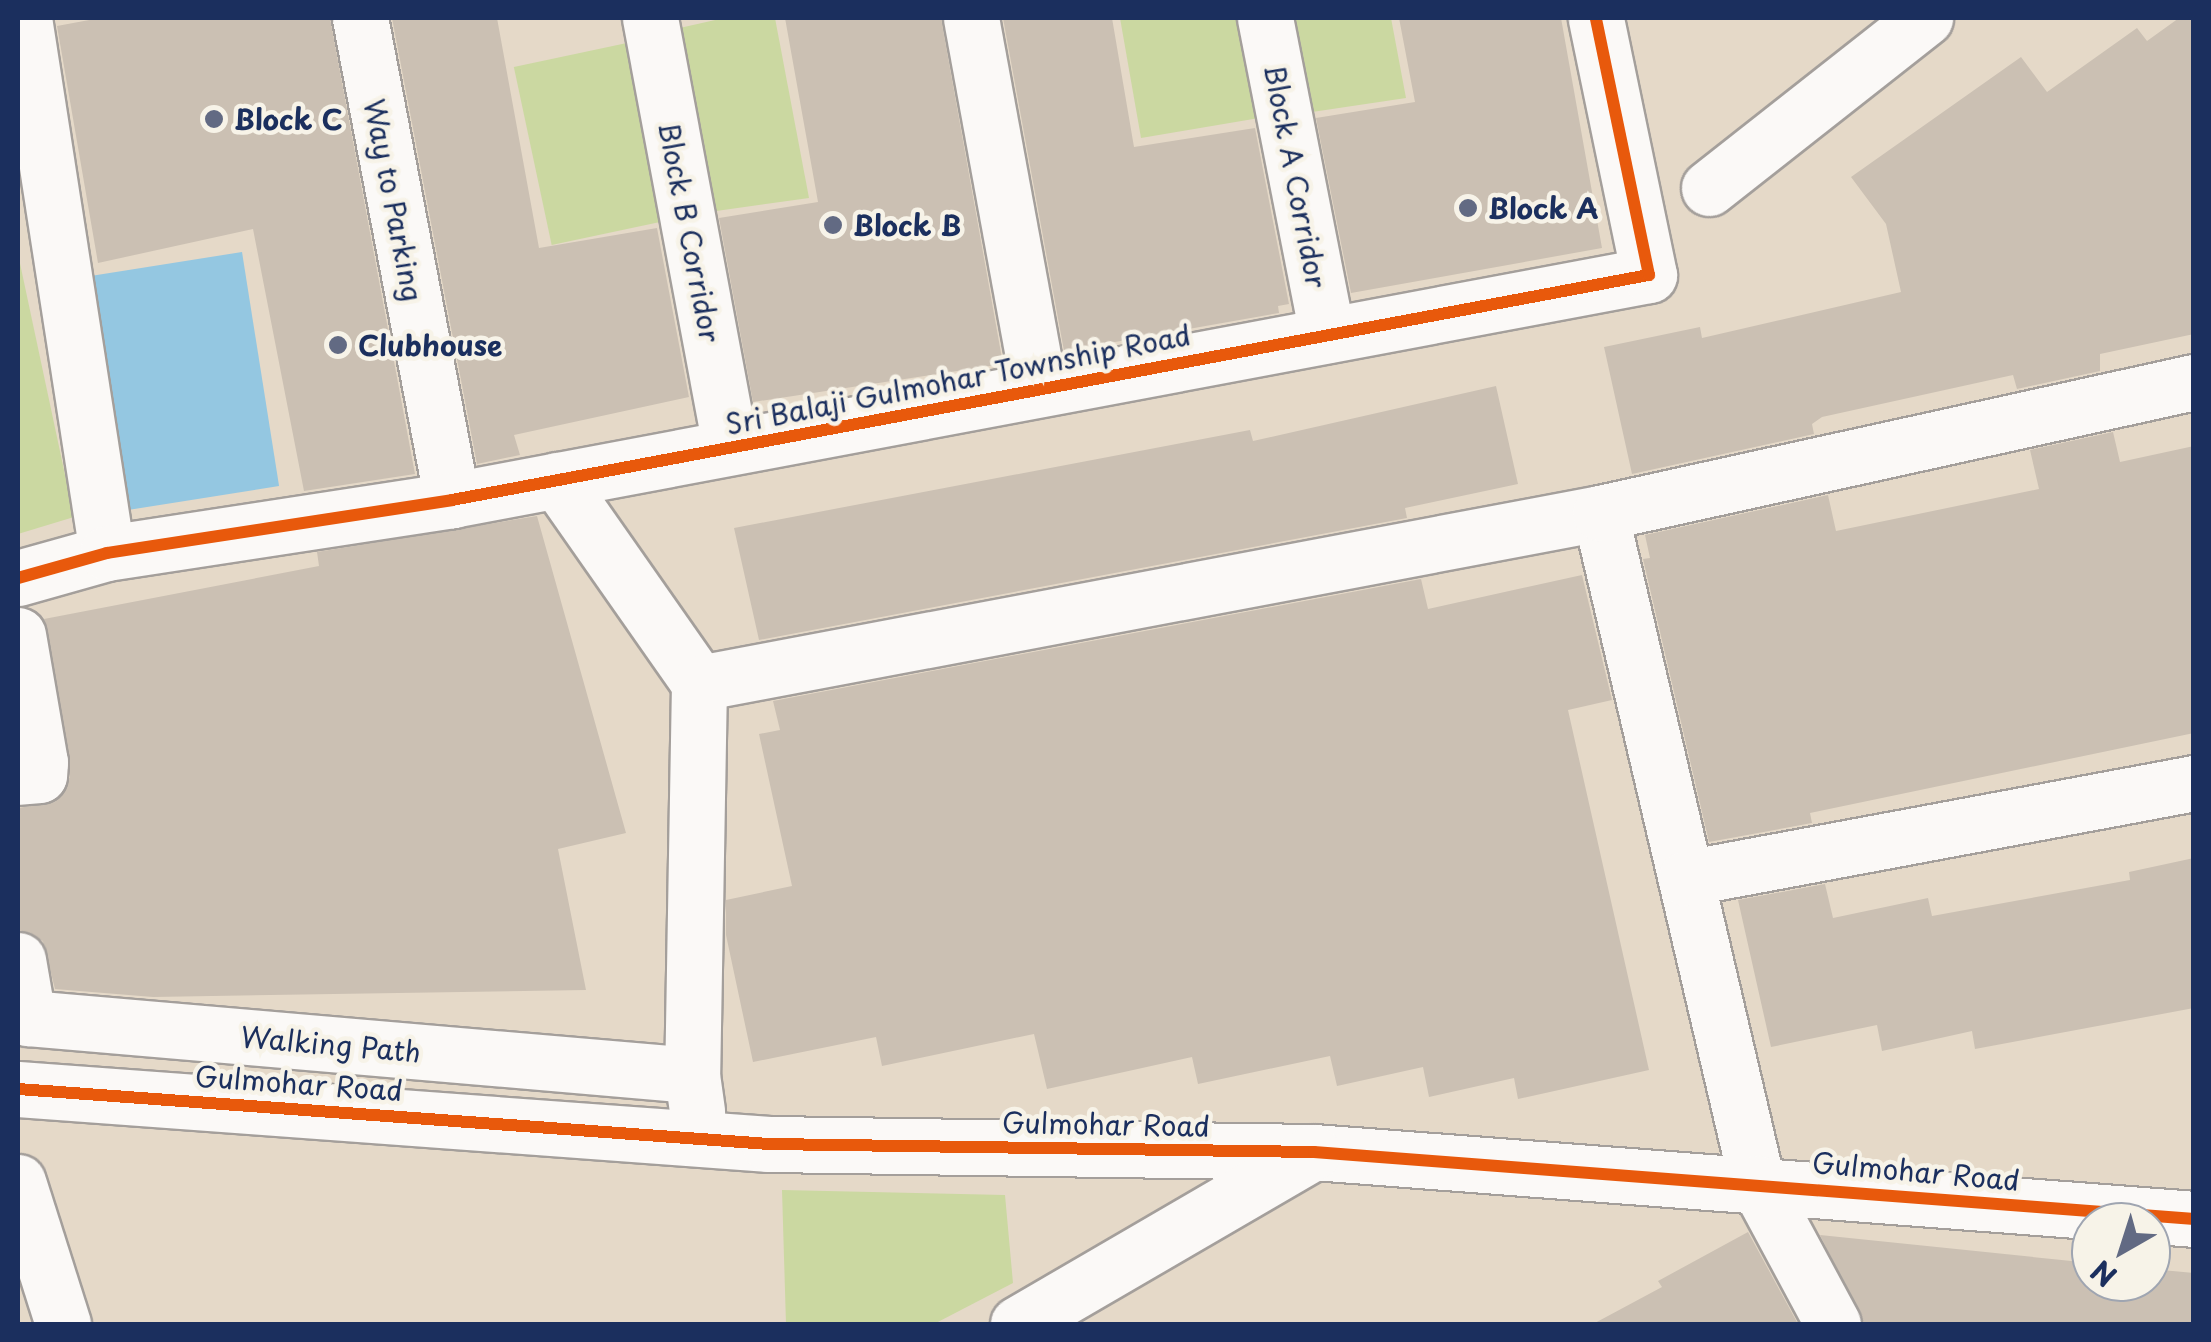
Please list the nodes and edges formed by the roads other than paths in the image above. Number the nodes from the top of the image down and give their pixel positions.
1 (24, 18) edge
2 (360, 18) edge
3 (650, 18) edge
4 (971, 18) edge
5 (1264, 18) edge
6 (1596, 18) edge
7 (1925, 18) edge
8 (1709, 188) dead end
9 (1327, 335) junction
10 (2194, 382) edge
11 (1040, 388) junction
12 (730, 447) junction
13 (557, 480) junction
14 (452, 500) junction
15 (1600, 512) junction
16 (107, 554) junction
17 (18, 578) edge
18 (18, 635) edge
19 (699, 683) junction
20 (29, 769) edge
21 (2194, 783) edge
22 (1686, 878) junction
23 (18, 960) edge
24 (692, 1076) junction
25 (18, 1088) edge
26 (700, 1136) junction
27 (1314, 1152) junction
28 (18, 1182) edge
29 (1757, 1183) junction
30 (2194, 1219) edge
31 (63, 1324) edge
32 (1018, 1324) edge
33 (1833, 1324) edge

1 - 16 street
2 - 14 street, Way to Parking
3 - 12 street, Block B Corridor
4 - 11 street
5 - 9 street, Block A Corridor
6 - 9 street, Sri Balaji Gulmohar Township Road
7 - 8 street
9 - 11 street, Sri Balaji Gulmohar Township Road
10 - 15 street
11 - 12 street, Sri Balaji Gulmohar Township Road
12 - 13 street, Sri Balaji Gulmohar Township Road
13 - 14 street, Sri Balaji Gulmohar Township Road
13 - 19 street
14 - 16 street, Sri Balaji Gulmohar Township Road
15 - 19 street
15 - 22 street
16 - 17 street, Sri Balaji Gulmohar Township Road
18 - 20 street
19 - 24 street
21 - 22 street
22 - 29 street
23 - 24 street, Walking Path
24 - 26 street
25 - 26 street, Gulmohar Road
26 - 27 street, Gulmohar Road
27 - 29 street, Gulmohar Road
27 - 32 street
28 - 31 street
29 - 30 street, Gulmohar Road
29 - 33 street

